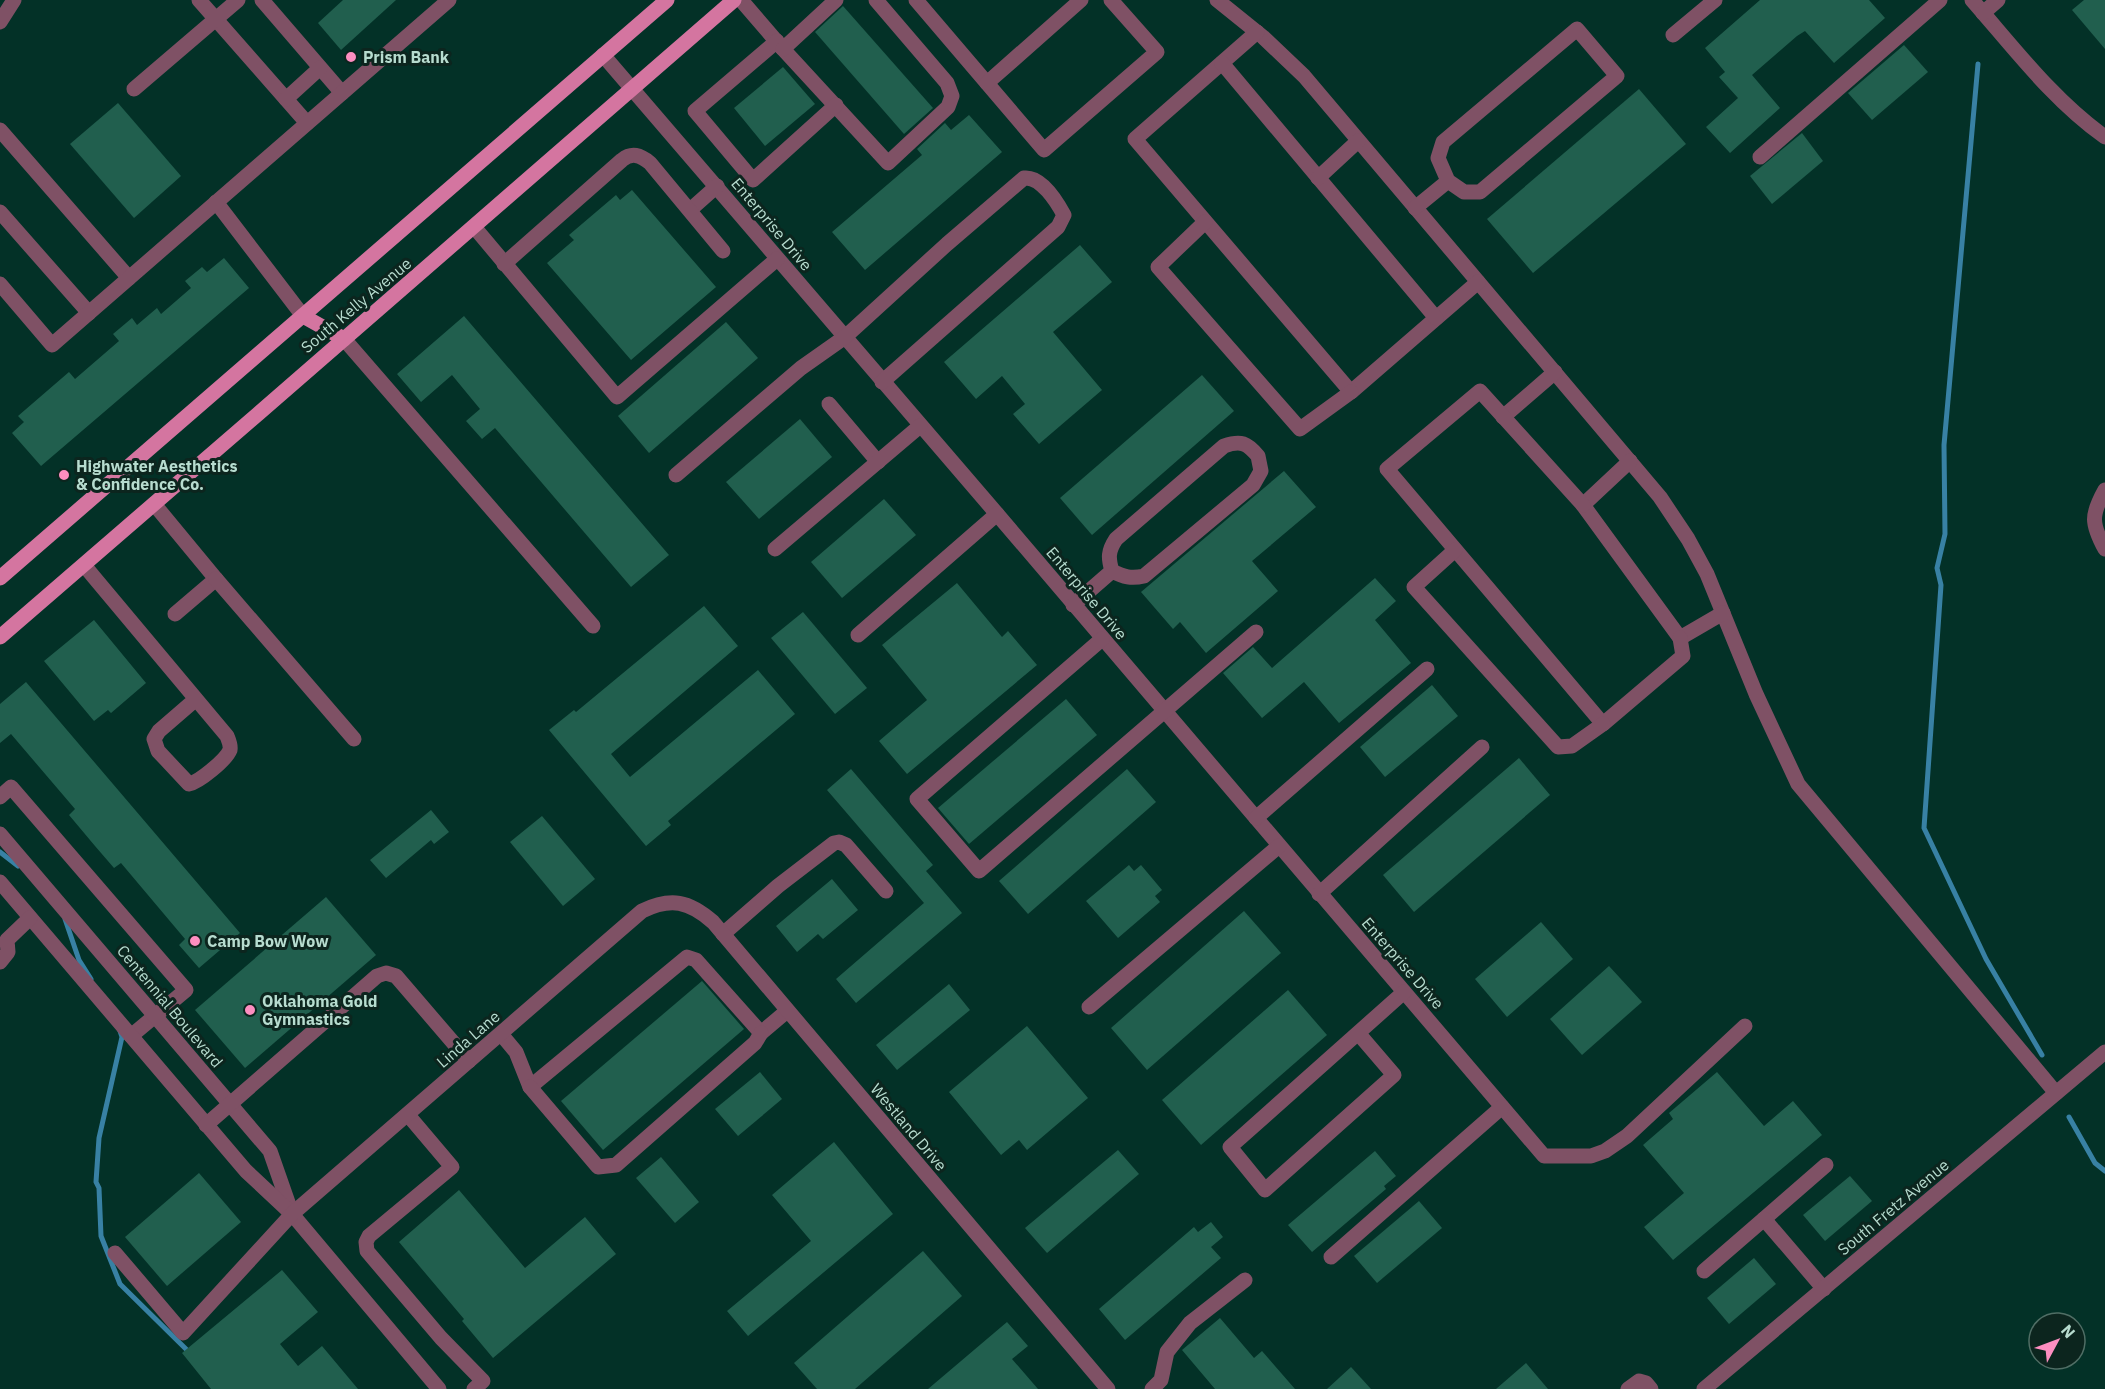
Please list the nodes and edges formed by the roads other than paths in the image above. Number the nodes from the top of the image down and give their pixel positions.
1 (14, 0) edge
2 (199, 0) edge
3 (238, 0) edge
4 (262, 0) edge
5 (449, 0) edge
6 (667, 0) edge
7 (734, 0) edge
8 (741, 0) edge
9 (836, 0) edge
10 (876, 0) edge
11 (1081, 0) edge
12 (1112, 0) edge
13 (1217, 0) edge
14 (1715, 0) edge
15 (1940, 0) edge
16 (1972, 0) edge
17 (1998, 0) edge
18 (924, 3) edge
19 (1983, 13) junction
20 (216, 19) junction
21 (0, 22) edge
22 (1257, 32) junction
23 (1673, 35) dead end
24 (780, 45) junction
25 (603, 55) junction
26 (1221, 63) junction
27 (320, 68) junction
28 (987, 83) junction
29 (134, 89) dead end
30 (632, 89) junction
31 (342, 93) junction
32 (286, 99) junction
33 (836, 105) junction
34 (307, 123) junction
35 (0, 130) edge
36 (2105, 137) edge
37 (1358, 141) junction
38 (1760, 157) dead end
39 (1318, 178) junction
40 (1448, 180) junction
41 (717, 186) junction
42 (216, 202) junction
43 (1415, 208) junction
44 (690, 210) junction
45 (0, 212) edge
46 (1205, 222) junction
47 (474, 228) junction
48 (723, 251) dead end
49 (777, 259) junction
50 (504, 264) junction
51 (129, 278) junction
52 (1478, 282) junction
53 (0, 284) edge
54 (89, 313) junction
55 (303, 316) junction
56 (1436, 318) junction
57 (844, 337) junction
58 (344, 339) junction
59 (1555, 372) junction
60 (882, 382) junction
61 (1351, 392) junction
62 (829, 404) dead end
63 (1503, 417) junction
64 (921, 426) junction
65 (1630, 461) junction
66 (878, 462) junction
67 (676, 475) dead end
68 (2105, 490) edge
69 (154, 504) junction
70 (1583, 505) junction
71 (997, 514) junction
72 (775, 549) dead end
73 (2105, 549) edge
74 (1455, 550) junction
75 (84, 565) junction
76 (1112, 571) junction
77 (0, 578) edge
78 (216, 579) junction
79 (1073, 605) junction
80 (1723, 613) junction
81 (174, 614) dead end
82 (593, 626) dead end
83 (1256, 633) dead end
84 (858, 635) dead end
85 (0, 637) edge
86 (1680, 638) junction
87 (1102, 639) junction
88 (1427, 669) dead end
89 (196, 699) junction
90 (1163, 711) junction
91 (1603, 724) junction
92 (354, 739) dead end
93 (1482, 747) dead end
94 (0, 797) edge
95 (1256, 818) junction
96 (0, 834) edge
97 (1279, 846) junction
98 (0, 882) edge
99 (886, 891) dead end
100 (1319, 894) junction
101 (674, 902) joint
102 (30, 918) junction
103 (723, 934) junction
104 (3, 936) edge
105 (0, 962) edge
106 (1404, 992) junction
107 (1089, 1007) dead end
108 (788, 1011) junction
109 (155, 1016) junction
110 (1745, 1026) dead end
111 (1358, 1033) junction
112 (501, 1034) junction
113 (761, 1034) junction
114 (131, 1036) junction
115 (2105, 1052) edge
116 (469, 1061) junction
117 (530, 1087) junction
118 (2056, 1093) junction
119 (230, 1104) junction
120 (1502, 1107) junction
121 (408, 1115) junction
122 (206, 1125) junction
123 (1826, 1165) dead end
124 (292, 1214) junction
125 (1764, 1219) junction
126 (115, 1253) dead end
127 (1331, 1257) dead end
128 (1704, 1271) dead end
129 (1245, 1280) dead end
130 (1824, 1289) junction
131 (439, 1389) edge
132 (474, 1389) edge
133 (1108, 1389) edge
134 (1152, 1389) edge
135 (1628, 1389) edge
136 (1651, 1389) edge
137 (1704, 1389) edge

1 - 21 street
2 - 20 street
3 - 20 street
4 - 27 street
5 - 31 street
6 - 25 main road, South Kelly Avenue
7 - 30 main road, South Kelly Avenue
8 - 24 street
9 - 24 street
10 - 33 street
11 - 28 street
12 - 28 street
13 - 22 street
14 - 23 street
15 - 38 street
16 - 19 street
17 - 19 street
18 - 28 street
19 - 36 street
20 - 29 street
20 - 32 street
22 - 26 street
22 - 37 street
24 - 33 street
24 - 33 street
25 - 30 street, Enterprise Drive
25 - 55 main road, South Kelly Avenue
26 - 39 street
26 - 46 street
27 - 31 street
27 - 32 street
30 - 41 street, Enterprise Drive
30 - 47 main road, South Kelly Avenue
31 - 34 street
32 - 34 street
34 - 42 street
35 - 51 street
37 - 39 street
37 - 43 street
39 - 56 street
40 - 40 street
40 - 43 street
41 - 44 street
41 - 49 street, Enterprise Drive
42 - 51 street
42 - 55 street
43 - 52 street
44 - 48 street
44 - 50 street
45 - 54 street
46 - 61 street
46 - 61 street
47 - 50 street
47 - 58 main road, South Kelly Avenue
49 - 50 street
49 - 57 street, Enterprise Drive
51 - 54 street
52 - 56 street
52 - 59 street
53 - 54 street
55 - 58 main road
55 - 77 main road, South Kelly Avenue
56 - 61 street
57 - 60 street, Enterprise Drive
57 - 60 street
57 - 67 street
58 - 69 main road, South Kelly Avenue
58 - 82 street
59 - 63 street
59 - 65 street
60 - 64 street, Enterprise Drive
62 - 66 street
63 - 70 street
63 - 74 street
64 - 66 street
64 - 71 street, Enterprise Drive
65 - 70 street
65 - 80 street
66 - 72 street
68 - 73 street
69 - 75 main road, South Kelly Avenue
69 - 78 street
70 - 86 street
71 - 79 street, Enterprise Drive
71 - 84 street
74 - 91 street
74 - 91 street
75 - 85 main road, South Kelly Avenue
75 - 89 street
76 - 76 street
76 - 79 street
78 - 81 street
78 - 92 street
79 - 87 street, Enterprise Drive
80 - 86 street
80 - 118 street
83 - 90 street
86 - 91 street
87 - 90 street, Enterprise Drive
87 - 90 street
88 - 95 street
89 - 89 street
90 - 95 street, Enterprise Drive
93 - 100 street
94 - 109 street
95 - 97 street, Enterprise Drive
96 - 109 street, Centennial Boulevard
97 - 100 street, Enterprise Drive
97 - 107 street
98 - 102 street, Centennial Boulevard
99 - 103 street
100 - 106 street, Enterprise Drive
101 - 103 street, Westland Drive
101 - 112 street, Linda Lane
102 - 104 street
102 - 114 street, Centennial Boulevard
103 - 108 street, Westland Drive
104 - 105 street
106 - 111 street
106 - 120 street, Enterprise Drive
108 - 113 street
108 - 133 street, Westland Drive
109 - 114 street
109 - 119 street, Centennial Boulevard
110 - 120 street, Enterprise Drive
111 - 111 street
112 - 116 street, Linda Lane
112 - 117 street
113 - 117 street
113 - 117 street
114 - 122 street, Centennial Boulevard
115 - 118 street, South Fretz Avenue
116 - 119 street
116 - 121 street, Linda Lane
118 - 130 street, South Fretz Avenue
119 - 122 street
119 - 124 street, Centennial Boulevard
120 - 127 street
121 - 124 street, Linda Lane
121 - 132 street
122 - 124 street, Centennial Boulevard
123 - 125 street
124 - 126 street, Linda Lane
124 - 131 street, Centennial Boulevard
125 - 128 street
125 - 130 street
129 - 134 street
130 - 137 street, South Fretz Avenue
135 - 136 street

